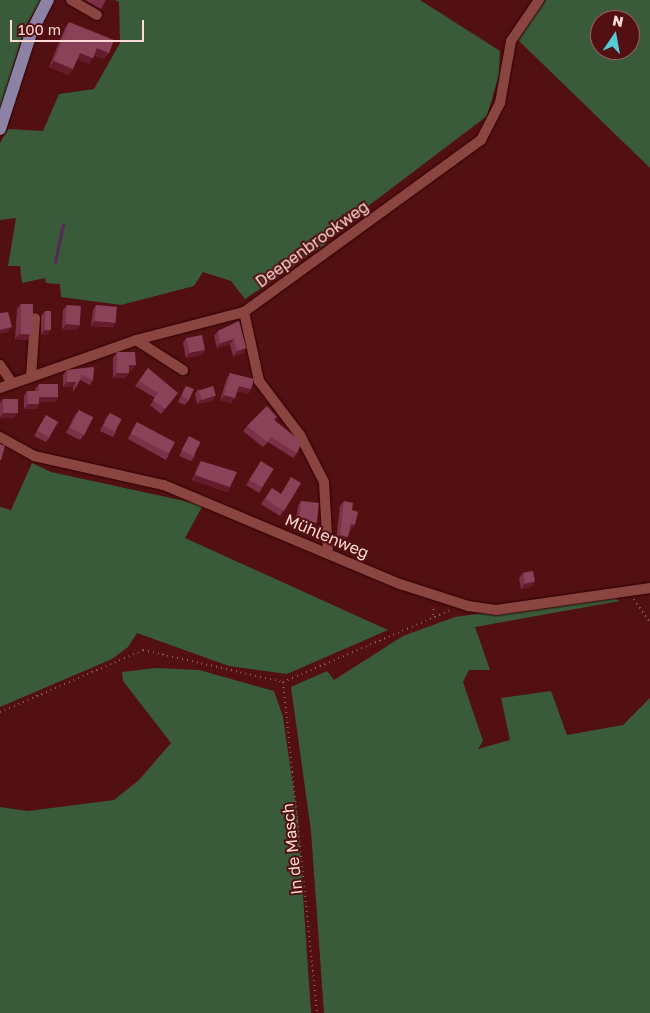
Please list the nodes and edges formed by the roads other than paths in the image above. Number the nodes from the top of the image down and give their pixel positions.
1 (48, 0) edge
2 (71, 0) edge
3 (539, 0) edge
4 (97, 15) dead end
5 (0, 129) edge
6 (244, 312) junction
7 (35, 318) dead end
8 (136, 340) junction
9 (0, 365) edge
10 (183, 370) dead end
11 (31, 376) junction
12 (12, 383) junction
13 (0, 388) edge
14 (0, 437) edge
15 (328, 553) junction
16 (650, 588) edge

1 - 5 main road
2 - 4 street
3 - 6 street, Deepenbrookweg
6 - 8 street, Deepenbrookweg
6 - 15 street
7 - 11 street
8 - 10 street
8 - 11 street, Deepenbrookweg
9 - 12 street
11 - 12 street, Deepenbrookweg
12 - 13 street, Deepenbrookweg
14 - 15 street, Mühlenweg
15 - 16 street, Mühlenweg

